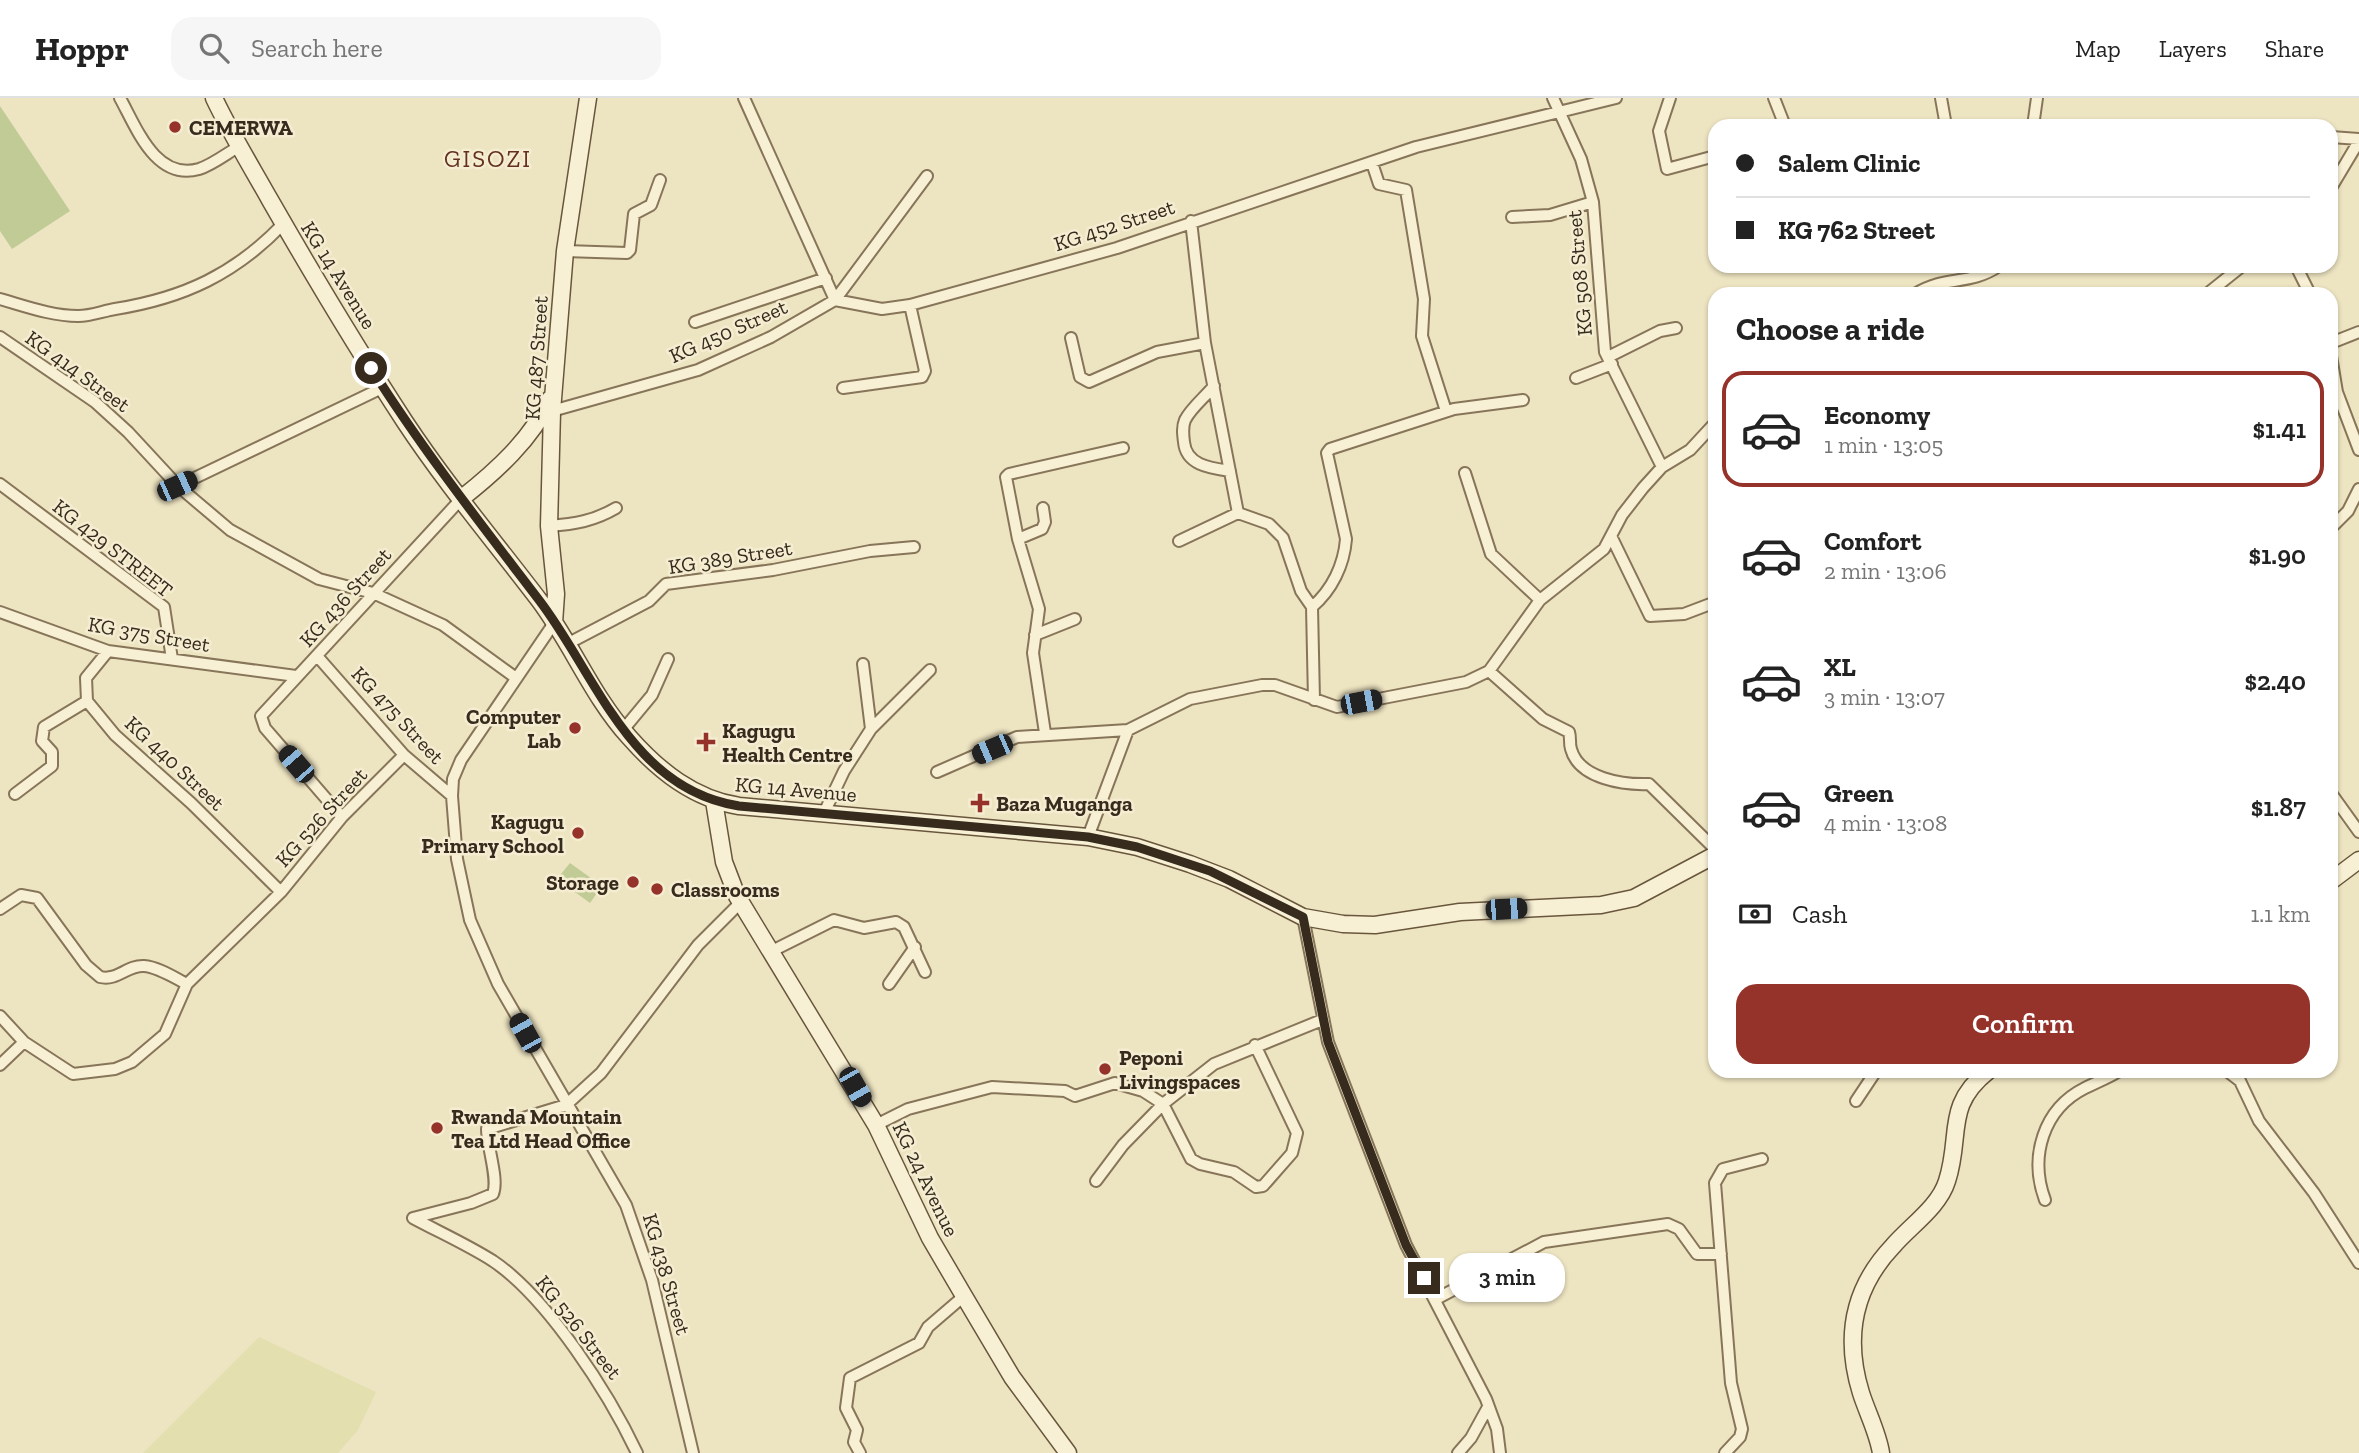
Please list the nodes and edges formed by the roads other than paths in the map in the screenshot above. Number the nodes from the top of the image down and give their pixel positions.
1 (120, 98) edge
2 (214, 98) edge
3 (744, 98) edge
4 (1553, 98) edge
5 (1616, 98) edge
6 (1670, 98) edge
7 (1774, 98) edge
8 (1941, 98) edge
9 (2037, 98) edge
10 (586, 99) edge
11 (1557, 111) junction
12 (1782, 119) edge
13 (1945, 119) edge
14 (2034, 119) edge
15 (2338, 138) edge
16 (2359, 140) edge
17 (238, 147) junction
18 (1708, 158) edge
19 (1372, 163) junction
20 (927, 176) dead end
21 (2338, 176) edge
22 (660, 180) dead end
23 (1593, 202) junction
24 (1512, 217) dead end
25 (1191, 221) junction
26 (283, 224) junction
27 (565, 251) junction
28 (1988, 273) edge
29 (2233, 273) edge
30 (826, 278) junction
31 (1928, 287) edge
32 (2216, 287) edge
33 (0, 299) edge
34 (835, 300) junction
35 (910, 305) junction
36 (695, 322) dead end
37 (1676, 328) dead end
38 (2359, 332) edge
39 (0, 337) edge
40 (1071, 338) dead end
41 (2338, 340) edge
42 (1205, 343) junction
43 (1610, 361) junction
44 (1576, 378) dead end
45 (1214, 386) junction
46 (384, 387) junction
47 (843, 387) dead end
48 (554, 391) junction
49 (2338, 395) edge
50 (1522, 400) dead end
51 (552, 411) junction
52 (1446, 411) junction
53 (1708, 431) edge
54 (1123, 448) dead end
55 (2359, 450) edge
56 (1662, 467) junction
57 (1230, 471) junction
58 (1465, 473) dead end
59 (0, 484) edge
60 (177, 486) junction
61 (2359, 489) edge
62 (462, 498) junction
63 (616, 508) dead end
64 (1043, 509) dead end
65 (1238, 513) junction
66 (2338, 521) edge
67 (549, 526) junction
68 (1612, 538) junction
69 (1018, 539) junction
70 (1179, 541) dead end
71 (914, 547) dead end
72 (373, 593) junction
73 (1540, 600) junction
74 (1708, 605) edge
75 (1312, 607) junction
76 (0, 612) edge
77 (1075, 620) dead end
78 (554, 623) junction
79 (1035, 635) junction
80 (567, 644) junction
81 (108, 651) junction
82 (318, 657) junction
83 (172, 659) junction
84 (668, 659) dead end
85 (863, 664) dead end
86 (930, 670) dead end
87 (1489, 671) junction
88 (296, 676) junction
89 (516, 678) junction
90 (1314, 700) junction
91 (87, 702) junction
92 (871, 729) junction
93 (623, 730) junction
94 (1128, 730) junction
95 (1045, 733) junction
96 (404, 755) junction
97 (937, 772) dead end
98 (15, 794) dead end
99 (452, 796) junction
100 (714, 801) junction
101 (2338, 803) edge
102 (824, 813) junction
103 (341, 817) junction
104 (2359, 832) edge
105 (1088, 837) junction
106 (1708, 842) edge
107 (1708, 859) edge
108 (2359, 860) edge
109 (2338, 876) edge
110 (281, 892) junction
111 (741, 902) junction
112 (0, 909) edge
113 (1303, 917) junction
114 (915, 947) junction
115 (772, 951) junction
116 (925, 972) dead end
117 (187, 984) junction
118 (889, 984) dead end
119 (0, 1016) edge
120 (1322, 1020) junction
121 (24, 1042) junction
122 (1255, 1045) junction
123 (0, 1065) edge
124 (1871, 1078) edge
125 (1981, 1078) edge
126 (2105, 1078) edge
127 (2236, 1078) edge
128 (1856, 1101) dead end
129 (1163, 1104) junction
130 (566, 1105) junction
131 (877, 1125) junction
132 (1762, 1159) dead end
133 (1096, 1181) dead end
134 (2045, 1200) dead end
135 (1721, 1254) junction
136 (2359, 1264) edge
137 (964, 1296) junction
138 (1436, 1299) junction
139 (1488, 1406) junction
140 (637, 1453) edge
141 (693, 1453) edge
142 (860, 1453) edge
143 (1068, 1453) edge
144 (1458, 1453) edge
145 (1500, 1453) edge
146 (1725, 1453) edge
147 (1881, 1453) edge

1 - 17 street
2 - 17 main road, KG 14 Avenue
3 - 30 street
4 - 11 street, KG 508 Street
5 - 11 street, KG 452 Street
6 - 18 street
7 - 12 street
8 - 13 street
9 - 14 street
10 - 27 main road, KG 487 Street
11 - 19 street, KG 452 Street
11 - 23 street, KG 508 Street
15 - 16 street
16 - 21 street
17 - 26 main road, KG 14 Avenue
19 - 25 street, KG 452 Street
19 - 52 street
20 - 34 street
22 - 27 street
23 - 24 street
23 - 43 street, KG 508 Street
25 - 35 street, KG 452 Street
25 - 42 street
26 - 33 street
26 - 46 main road, KG 14 Avenue
27 - 48 main road, KG 487 Street
28 - 31 street
29 - 32 street
30 - 34 street
30 - 36 street
34 - 35 street, KG 452 Street
34 - 51 street, KG 450 Street
35 - 47 street
37 - 43 street
38 - 41 street
39 - 60 street, KG 414 Street
40 - 42 street
42 - 45 street
43 - 44 street
43 - 56 street, KG 508 Street
45 - 57 street
45 - 57 street
46 - 60 street
46 - 62 main road, KG 14 Avenue
48 - 51 main road, KG 487 Street
48 - 62 main road
49 - 55 street
50 - 52 street
51 - 67 main road, KG 487 Street
52 - 75 street
53 - 56 street
54 - 69 street
56 - 68 street
57 - 65 street
58 - 73 street
59 - 83 street, KG 429 STREET
60 - 72 street, KG 414 Street
61 - 66 street
62 - 72 street, KG 436 Street
62 - 78 main road, KG 14 Avenue
63 - 67 street
64 - 69 street
65 - 70 street
65 - 75 street
67 - 78 main road, KG 487 Street
68 - 73 street
68 - 74 street
69 - 79 street
71 - 80 street, KG 389 Street
72 - 82 street, KG 436 Street
72 - 89 street, KG 414 Street
73 - 87 street
75 - 90 street
76 - 81 street, KG 375 Street
77 - 79 street
78 - 80 main road, KG 14 Avenue
78 - 89 street, KG 438 Street
79 - 95 street
80 - 93 main road, KG 14 Avenue
81 - 83 street, KG 375 Street
81 - 91 street
82 - 88 street, KG 436 Street
82 - 96 street, KG 475 Street
83 - 88 street, KG 375 Street
84 - 93 street
85 - 92 street
86 - 92 street
87 - 90 street
87 - 106 street
88 - 103 street, KG 436 Street
89 - 99 street, KG 438 Street
90 - 94 street
91 - 98 street
91 - 110 street, KG 440 Street
92 - 102 street
93 - 100 main road, KG 14 Avenue
94 - 95 street
94 - 105 street
95 - 97 street
96 - 99 street, KG 475 Street
96 - 103 street, KG 526 Street
99 - 130 street, KG 438 Street
100 - 102 main road, KG 14 Avenue
100 - 111 main road, KG 24 Avenue
101 - 104 street
102 - 105 main road, KG 14 Avenue
103 - 110 street, KG 526 Street
105 - 113 main road, KG 14 Avenue
107 - 113 main road, KG 14 Avenue
108 - 109 main road
110 - 117 street, KG 526 Street
111 - 115 main road, KG 24 Avenue
111 - 130 street
112 - 117 street
113 - 120 street
114 - 115 street
114 - 116 street
114 - 118 street
115 - 131 main road, KG 24 Avenue
117 - 121 street, KG 526 Street
119 - 121 street
120 - 122 street
120 - 138 street
121 - 123 street
122 - 129 street
122 - 129 street
124 - 128 street
125 - 147 main road
126 - 134 street
127 - 136 street
129 - 131 street
129 - 133 street
130 - 140 street, KG 526 Street
130 - 141 street, KG 438 Street
131 - 137 main road, KG 24 Avenue
132 - 135 street
135 - 138 street
135 - 146 street
137 - 142 street
137 - 143 main road, KG 24 Avenue
138 - 139 street
139 - 144 street
139 - 145 street

